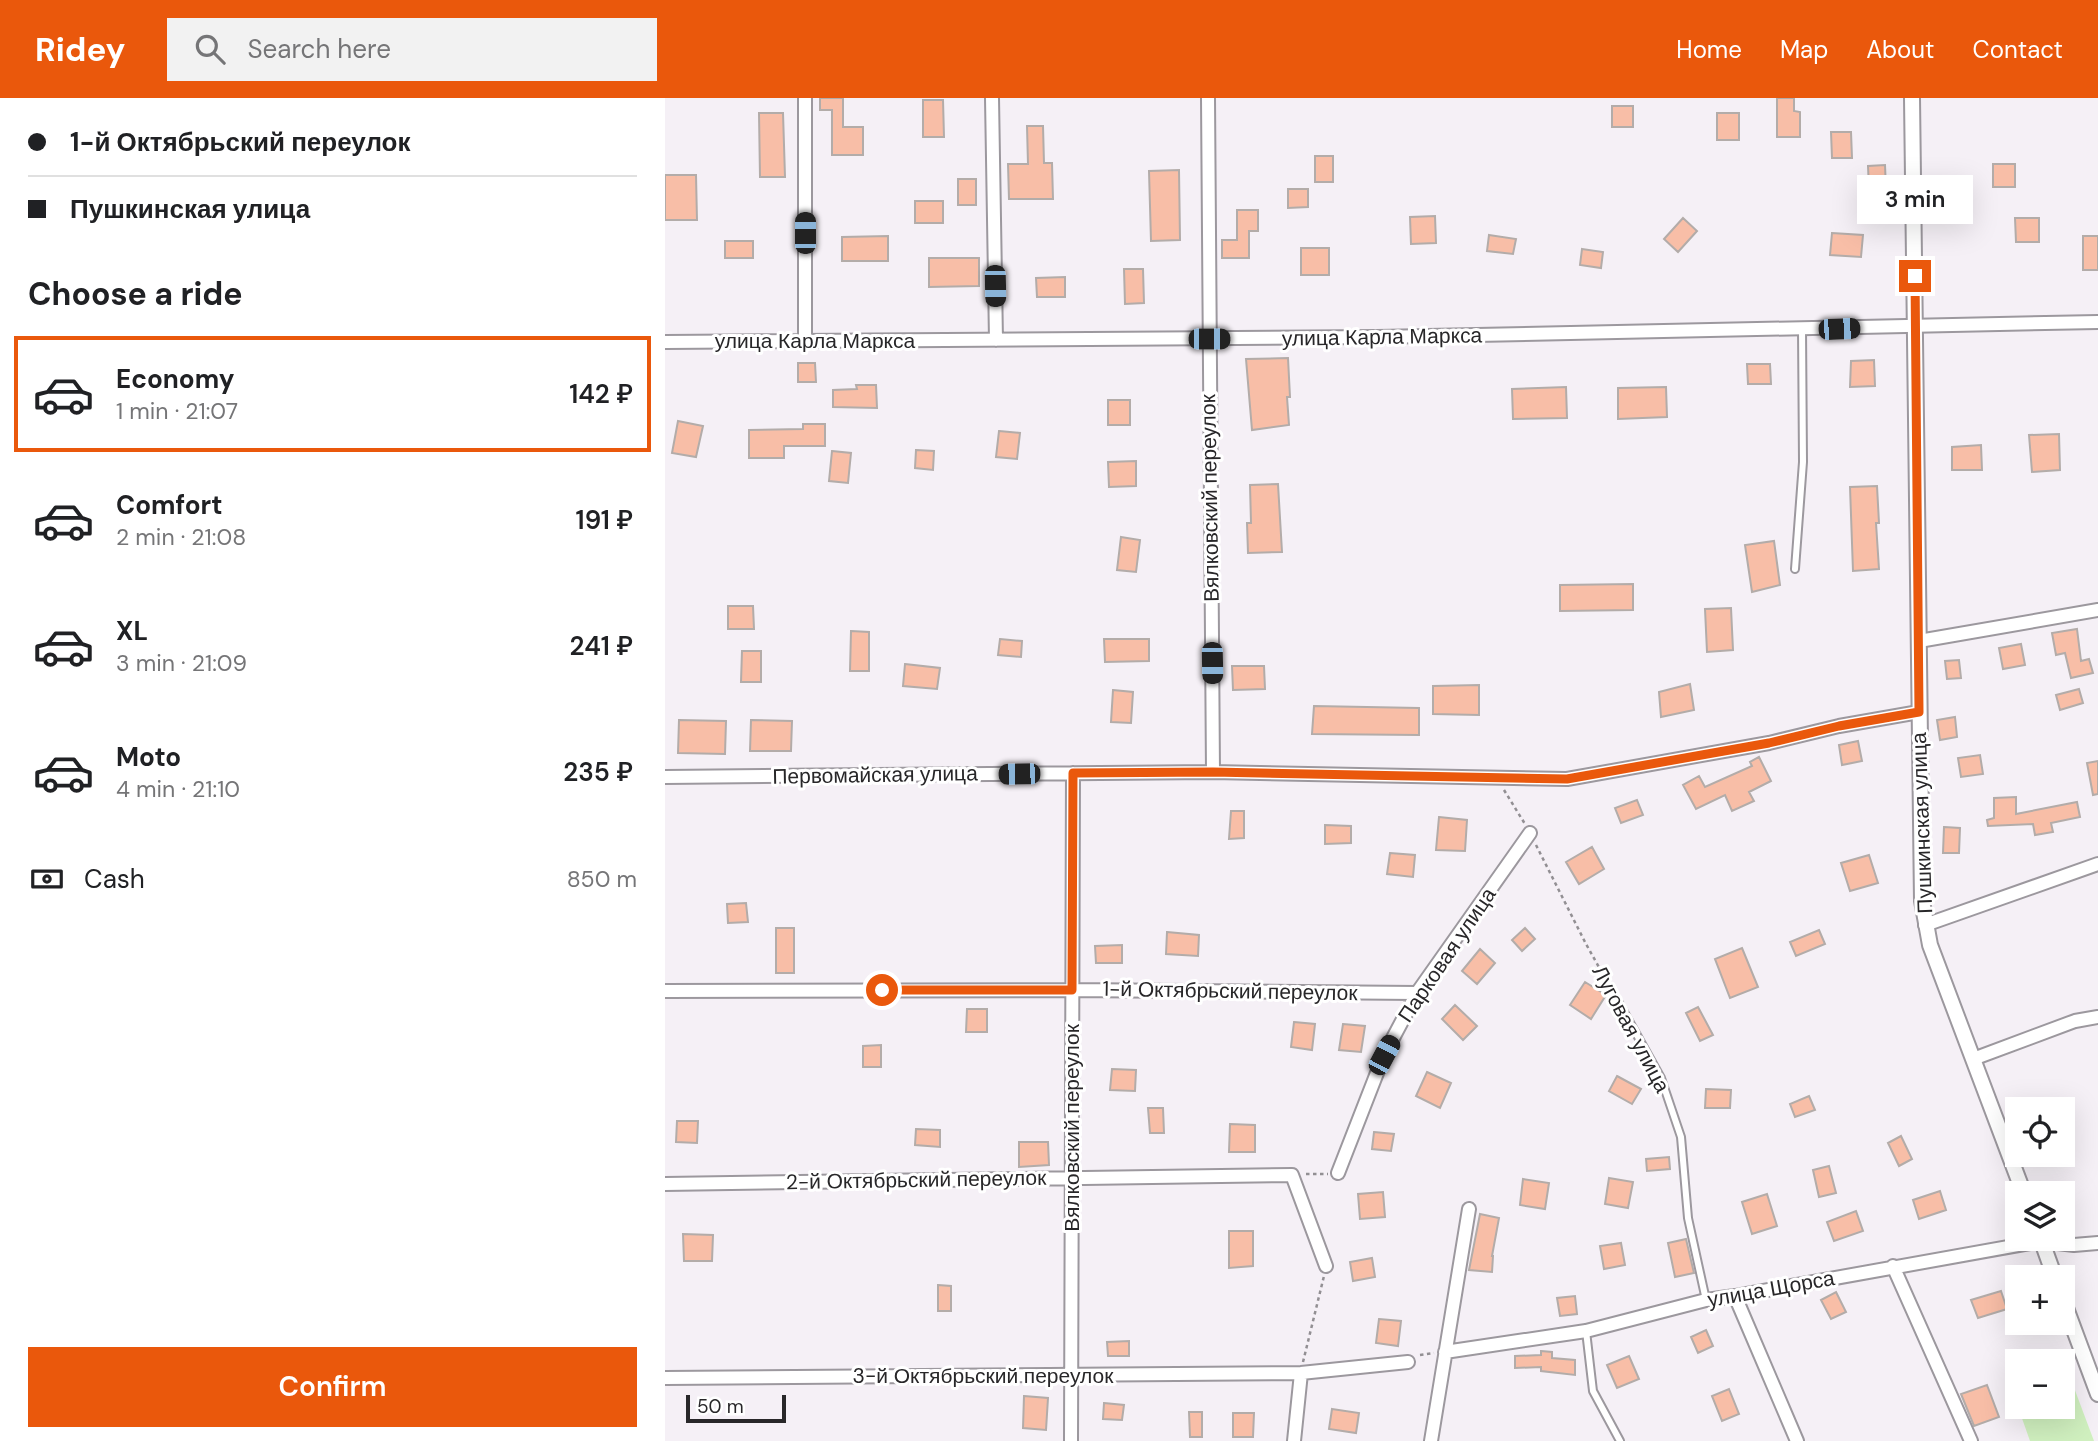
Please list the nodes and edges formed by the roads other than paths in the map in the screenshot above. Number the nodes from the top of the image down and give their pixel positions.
1 (805, 98) edge
2 (992, 98) edge
3 (1208, 98) edge
4 (1912, 98) edge
5 (2098, 322) edge
6 (1916, 327) junction
7 (1802, 330) junction
8 (1209, 339) junction
9 (996, 340) junction
10 (805, 341) junction
11 (665, 342) edge
12 (1795, 569) dead end
13 (2098, 610) edge
14 (1919, 641) junction
15 (1919, 712) junction
16 (1213, 772) junction
17 (1073, 773) junction
18 (665, 777) edge
19 (1530, 832) road end
20 (2098, 864) edge
21 (1925, 925) junction
22 (1072, 990) junction
23 (665, 991) edge
24 (1417, 993) junction
25 (1619, 1003) road end
26 (2098, 1017) edge
27 (1973, 1059) junction
28 (1338, 1173) road end
29 (1072, 1177) junction
30 (2019, 1181) edge
31 (665, 1184) edge
32 (1469, 1209) dead end
33 (2098, 1243) edge
34 (2075, 1245) edge
35 (2005, 1246) edge
36 (1326, 1266) road end
37 (1893, 1266) junction
38 (1735, 1296) junction
39 (1706, 1300) junction
40 (1585, 1331) junction
41 (2075, 1332) edge
42 (1445, 1352) junction
43 (1408, 1362) road end
44 (1301, 1373) junction
45 (1072, 1375) junction
46 (665, 1378) edge
47 (2098, 1394) edge
48 (1071, 1441) edge
49 (1294, 1441) edge
50 (1431, 1441) edge
51 (1621, 1441) edge
52 (1797, 1441) edge
53 (1971, 1441) edge

1 - 10 street
2 - 9 street
3 - 8 street, Вялковский переулок
4 - 6 street, Пушкинская улица
5 - 6 street, улица Карла Маркса
6 - 7 street, улица Карла Маркса
6 - 14 street, Пушкинская улица
7 - 8 street, улица Карла Маркса
7 - 12 lane
8 - 9 street, улица Карла Маркса
8 - 16 street, Вялковский переулок
9 - 10 street, улица Карла Маркса
10 - 11 street, улица Карла Маркса
13 - 14 street
14 - 15 street, Пушкинская улица
15 - 16 street, Первомайская улица
15 - 21 street, Пушкинская улица
16 - 17 street, Первомайская улица
17 - 18 street, Первомайская улица
17 - 22 street, Вялковский переулок
19 - 24 street, Парковая улица
20 - 21 street
21 - 27 street, Пушкинская улица
22 - 23 street, 1-й Октябрьский переулок
22 - 24 street, 1-й Октябрьский переулок
22 - 29 street, Вялковский переулок
24 - 28 street, Парковая улица
25 - 39 lane, Луговая улица
26 - 27 street
27 - 30 street, Пушкинская улица
29 - 31 street, 2-й Октябрьский переулок
29 - 36 street, 2-й Октябрьский переулок
29 - 45 street, Вялковский переулок
32 - 42 street
33 - 34 street, улица Щорса
35 - 37 street, улица Щорса
37 - 38 street, улица Щорса
37 - 53 street
38 - 39 street, улица Щорса
38 - 52 street
39 - 40 street, улица Щорса
40 - 42 street, улица Щорса
40 - 51 lane
41 - 47 street
42 - 50 street
43 - 44 street, 3-й Октябрьский переулок
44 - 45 street, 3-й Октябрьский переулок
44 - 49 street
45 - 46 street, 3-й Октябрьский переулок
45 - 48 street, Вялковский переулок

